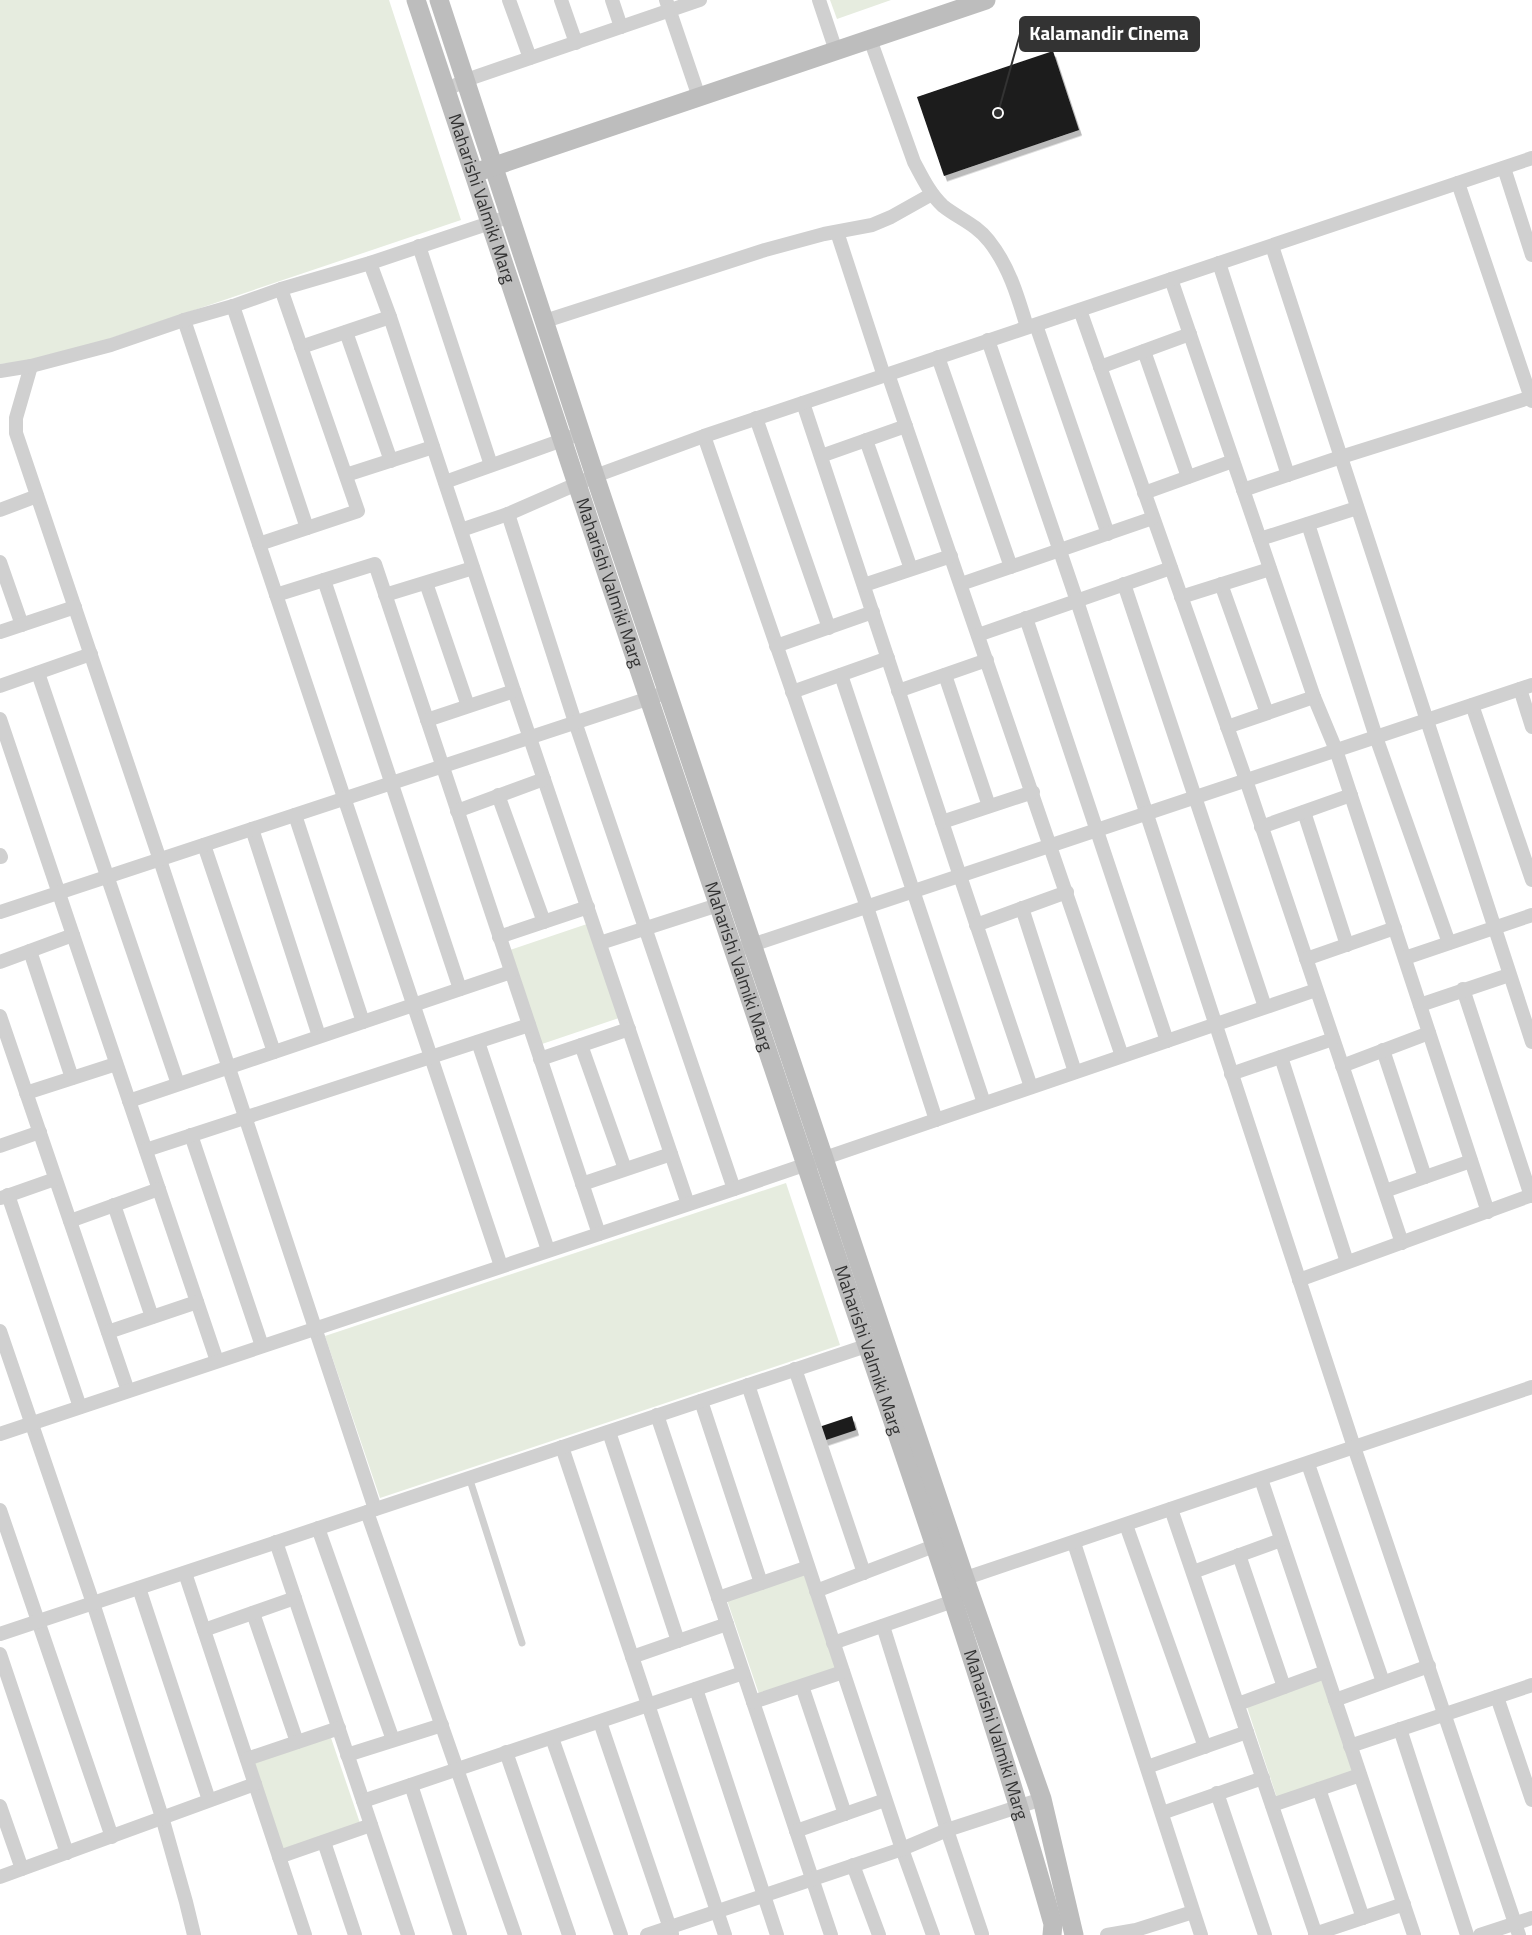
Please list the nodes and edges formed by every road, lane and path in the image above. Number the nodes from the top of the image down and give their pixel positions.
1 (416, 0) edge
2 (440, 0) edge
3 (509, 0) edge
4 (561, 0) edge
5 (612, 0) edge
6 (700, 0) edge
7 (819, 0) edge
8 (986, 0) edge
9 (667, 5) edge
10 (621, 27) junction
11 (870, 39) junction
12 (576, 42) junction
13 (836, 51) junction
14 (530, 58) junction
15 (466, 80) junction
16 (446, 90) junction
17 (698, 97) junction
18 (1532, 158) edge
19 (494, 166) junction
20 (1504, 168) junction
21 (473, 173) junction
22 (1458, 183) junction
23 (932, 194) junction
24 (511, 216) junction
25 (489, 224) junction
26 (837, 232) junction
27 (419, 246) junction
28 (1272, 246) junction
29 (1532, 255) edge
30 (370, 263) junction
31 (1219, 263) junction
32 (1171, 279) junction
33 (281, 289) junction
34 (233, 306) junction
35 (1080, 310) junction
36 (390, 317) junction
37 (184, 320) junction
38 (545, 321) junction
39 (1032, 326) junction
40 (346, 332) junction
41 (1190, 334) junction
42 (988, 340) junction
43 (301, 347) junction
44 (1144, 351) junction
45 (938, 357) junction
46 (31, 366) junction
47 (1100, 367) junction
48 (0, 371) edge
49 (886, 375) junction
50 (1532, 398) edge
51 (803, 403) junction
52 (756, 418) junction
53 (906, 426) junction
54 (582, 432) junction
55 (704, 436) junction
56 (563, 440) junction
57 (866, 440) junction
58 (433, 447) junction
59 (821, 456) junction
60 (1341, 457) junction
61 (1233, 460) junction
62 (391, 461) junction
63 (491, 465) junction
64 (346, 475) junction
65 (1288, 475) junction
66 (595, 476) junction
67 (1188, 477) junction
68 (445, 482) junction
69 (577, 484) junction
70 (1243, 490) junction
71 (1144, 494) junction
72 (37, 496) junction
73 (1357, 508) junction
74 (0, 510) edge
75 (508, 514) junction
76 (1153, 518) junction
77 (1308, 524) junction
78 (307, 528) junction
79 (461, 530) junction
80 (1108, 534) junction
81 (1260, 539) junction
82 (259, 544) junction
83 (1059, 551) junction
84 (951, 556) junction
85 (0, 562) edge
86 (1011, 567) junction
87 (474, 568) junction
88 (1170, 568) junction
89 (1270, 568) junction
90 (911, 569) junction
91 (324, 580) junction
92 (426, 583) junction
93 (961, 584) junction
94 (1124, 584) junction
95 (1221, 584) junction
96 (864, 585) junction
97 (276, 595) junction
98 (385, 595) junction
99 (1181, 598) junction
100 (1077, 601) junction
101 (75, 607) junction
102 (873, 612) junction
103 (1026, 618) junction
104 (22, 625) junction
105 (829, 628) junction
106 (0, 632) edge
107 (978, 635) junction
108 (776, 646) junction
109 (91, 654) junction
110 (888, 658) junction
111 (987, 660) junction
112 (38, 673) junction
113 (840, 675) junction
114 (944, 675) junction
115 (0, 686) edge
116 (1526, 687) edge
117 (898, 690) junction
118 (514, 691) junction
119 (668, 692) junction
120 (792, 692) junction
121 (1314, 697) junction
122 (648, 698) junction
123 (1472, 705) junction
124 (468, 706) junction
125 (1267, 713) junction
126 (426, 720) junction
127 (1427, 720) junction
128 (1, 722) edge
129 (575, 722) junction
130 (1226, 726) junction
131 (1532, 727) edge
132 (530, 737) junction
133 (1376, 737) junction
134 (1336, 750) junction
135 (442, 766) junction
136 (544, 779) junction
137 (1246, 780) junction
138 (392, 783) junction
139 (1033, 792) junction
140 (498, 795) junction
141 (1351, 795) junction
142 (1196, 797) junction
143 (344, 799) junction
144 (989, 806) junction
145 (457, 811) junction
146 (1304, 812) junction
147 (1146, 814) junction
148 (295, 815) junction
149 (942, 822) junction
150 (1261, 827) junction
151 (252, 829) junction
152 (1097, 830) junction
153 (204, 845) junction
154 (1051, 845) junction
155 (160, 860) junction
156 (960, 876) junction
157 (107, 877) junction
158 (1532, 880) edge
159 (914, 891) junction
160 (1067, 892) junction
161 (59, 893) junction
162 (718, 905) junction
163 (588, 907) junction
164 (867, 907) junction
165 (1022, 908) junction
166 (0, 912) edge
167 (1532, 915) edge
168 (544, 922) junction
169 (976, 925) junction
170 (1495, 927) junction
171 (645, 928) junction
172 (1395, 928) junction
173 (73, 935) junction
174 (500, 937) junction
175 (600, 943) junction
176 (1449, 943) junction
177 (1348, 944) junction
178 (753, 945) junction
179 (30, 951) junction
180 (734, 951) junction
181 (1405, 958) junction
182 (1306, 959) junction
183 (0, 962) edge
184 (511, 972) junction
185 (1510, 975) junction
186 (460, 989) junction
187 (1463, 989) junction
188 (1316, 990) junction
189 (413, 1005) junction
190 (1420, 1005) junction
191 (1265, 1007) junction
192 (0, 1016) edge
193 (363, 1022) junction
194 (1214, 1024) junction
195 (529, 1025) junction
196 (629, 1029) junction
197 (1429, 1033) junction
198 (320, 1036) junction
199 (1333, 1039) junction
200 (1167, 1041) junction
201 (478, 1042) junction
202 (1532, 1042) edge
203 (581, 1045) junction
204 (1383, 1050) junction
205 (274, 1052) junction
206 (1122, 1056) junction
207 (431, 1057) junction
208 (1281, 1057) junction
209 (540, 1059) junction
210 (116, 1064) junction
211 (1342, 1066) junction
212 (228, 1068) junction
213 (1074, 1072) junction
214 (1231, 1074) junction
215 (72, 1078) junction
216 (178, 1084) junction
217 (1032, 1087) junction
218 (26, 1093) junction
219 (129, 1101) junction
220 (984, 1103) junction
221 (244, 1118) junction
222 (936, 1120) junction
223 (40, 1132) junction
224 (191, 1135) junction
225 (0, 1146) edge
226 (146, 1150) junction
227 (671, 1154) junction
228 (824, 1158) junction
229 (1472, 1161) junction
230 (805, 1164) junction
231 (625, 1169) junction
232 (1425, 1177) junction
233 (56, 1178) junction
234 (582, 1184) junction
235 (159, 1189) junction
236 (734, 1189) junction
237 (1385, 1191) junction
238 (4, 1196) edge
239 (1532, 1196) edge
240 (688, 1204) junction
241 (114, 1205) junction
242 (1488, 1212) junction
243 (70, 1221) junction
244 (599, 1234) junction
245 (1402, 1244) junction
246 (548, 1250) junction
247 (1347, 1262) junction
248 (501, 1266) junction
249 (1299, 1280) junction
250 (197, 1302) junction
251 (152, 1317) junction
252 (314, 1328) junction
253 (0, 1331) edge
254 (108, 1332) junction
255 (876, 1342) junction
256 (262, 1346) junction
257 (217, 1361) junction
258 (796, 1369) junction
259 (748, 1385) junction
260 (1532, 1387) edge
261 (128, 1391) junction
262 (701, 1401) junction
263 (80, 1407) junction
264 (657, 1415) junction
265 (31, 1424) junction
266 (609, 1432) junction
267 (0, 1434) edge
268 (1354, 1446) junction
269 (562, 1447) junction
270 (1308, 1464) junction
271 (469, 1477) junction
272 (1261, 1479) junction
273 (1171, 1509) junction
274 (0, 1510) edge
275 (371, 1510) junction
276 (1126, 1525) junction
277 (318, 1528) junction
278 (1281, 1540) junction
279 (276, 1542) junction
280 (1074, 1542) junction
281 (934, 1546) junction
282 (1239, 1555) junction
283 (808, 1567) junction
284 (185, 1572) junction
285 (1193, 1572) junction
286 (864, 1573) junction
287 (761, 1584) junction
288 (139, 1588) junction
289 (959, 1590) junction
290 (816, 1591) junction
291 (295, 1598) junction
292 (718, 1598) junction
293 (93, 1603) junction
294 (253, 1613) junction
295 (38, 1621) junction
296 (727, 1624) junction
297 (884, 1626) junction
298 (204, 1630) junction
299 (0, 1634) edge
300 (678, 1641) junction
301 (833, 1643) junction
302 (522, 1644) dead end
303 (0, 1654) edge
304 (632, 1657) junction
305 (1429, 1666) junction
306 (843, 1672) junction
307 (1325, 1672) junction
308 (744, 1674) junction
309 (1383, 1682) junction
310 (1532, 1685) edge
311 (802, 1686) junction
312 (1284, 1687) junction
313 (696, 1689) junction
314 (1497, 1697) junction
315 (1335, 1700) junction
316 (753, 1702) junction
317 (1238, 1704) junction
318 (648, 1706) junction
319 (1445, 1714) junction
320 (600, 1722) junction
321 (442, 1725) junction
322 (339, 1728) junction
323 (1400, 1729) junction
324 (1247, 1732) junction
325 (552, 1738) junction
326 (393, 1740) junction
327 (297, 1742) junction
328 (1350, 1746) junction
329 (1205, 1747) junction
330 (506, 1752) junction
331 (347, 1755) junction
332 (247, 1759) junction
333 (1147, 1767) junction
334 (457, 1770) junction
335 (1360, 1775) junction
336 (1263, 1778) junction
337 (255, 1784) junction
338 (411, 1785) junction
339 (1319, 1789) junction
340 (1217, 1793) junction
341 (1042, 1799) junction
342 (209, 1800) junction
343 (885, 1800) junction
344 (1532, 1800) edge
345 (363, 1801) junction
346 (1272, 1805) junction
347 (0, 1806) edge
348 (1020, 1806) junction
349 (1162, 1812) junction
350 (845, 1814) junction
351 (162, 1816) junction
352 (371, 1825) junction
353 (947, 1830) junction
354 (796, 1831) junction
355 (112, 1837) junction
356 (324, 1842) junction
357 (902, 1849) junction
358 (67, 1853) junction
359 (279, 1857) junction
360 (853, 1865) junction
361 (22, 1869) junction
362 (0, 1877) edge
363 (812, 1879) junction
364 (764, 1896) junction
365 (1404, 1904) junction
366 (717, 1912) junction
367 (1193, 1912) junction
368 (1363, 1918) junction
369 (1532, 1918) edge
370 (1517, 1929) edge
371 (671, 1931) edge
372 (982, 1934) edge
373 (1315, 1934) edge
374 (194, 1935) edge
375 (305, 1935) edge
376 (355, 1935) edge
377 (408, 1935) edge
378 (460, 1935) edge
379 (515, 1935) edge
380 (569, 1935) edge
381 (621, 1935) edge
382 (646, 1935) edge
383 (725, 1935) edge
384 (777, 1935) edge
385 (831, 1935) edge
386 (878, 1935) edge
387 (933, 1935) edge
388 (1055, 1935) edge
389 (1074, 1935) edge
390 (1107, 1935) edge
391 (1201, 1935) edge
392 (1266, 1935) edge
393 (1414, 1935) edge
394 (1467, 1935) edge
395 (1480, 1935) edge

1 - 16 street, Maharishi Valmiki Marg
2 - 15 street, Maharishi Valmiki Marg
3 - 14 street
4 - 12 street
5 - 10 street
6 - 9 street
7 - 13 street
8 - 11 street
9 - 10 street
9 - 17 street
10 - 12 street
11 - 13 street
11 - 23 street
12 - 14 street
13 - 17 street
14 - 15 street
15 - 16 street
15 - 19 street, Maharishi Valmiki Marg
16 - 21 street, Maharishi Valmiki Marg
17 - 19 street
18 - 20 street
19 - 21 street
19 - 24 street, Maharishi Valmiki Marg
20 - 22 street
20 - 29 street
21 - 25 street, Maharishi Valmiki Marg
22 - 28 street
22 - 50 street
23 - 26 street
23 - 39 street
24 - 25 street
24 - 38 street, Maharishi Valmiki Marg
25 - 27 street
25 - 56 street, Maharishi Valmiki Marg
26 - 38 street
26 - 49 street
27 - 30 street
27 - 63 street
28 - 31 street
28 - 60 street
30 - 33 street
30 - 36 street
31 - 32 street
31 - 65 street
32 - 35 street
32 - 41 street
33 - 34 street
33 - 43 street
34 - 37 street
34 - 78 street
35 - 39 street
35 - 47 street
36 - 40 street
36 - 58 street
37 - 46 street
37 - 82 street
38 - 54 street, Maharishi Valmiki Marg
39 - 42 street
39 - 80 street
40 - 43 street
40 - 62 street
41 - 44 street
41 - 61 street
42 - 45 street
42 - 83 street
43 - 64 street
44 - 47 street
44 - 67 street
45 - 49 street
45 - 86 street
46 - 48 street
46 - 72 street
47 - 71 street
49 - 51 street
49 - 53 street
50 - 60 street
51 - 52 street
51 - 59 street
52 - 55 street
52 - 105 street
53 - 57 street
53 - 84 street
54 - 56 street
54 - 66 street, Maharishi Valmiki Marg
55 - 66 street
55 - 108 street
56 - 63 street
56 - 69 street, Maharishi Valmiki Marg
57 - 59 street
57 - 90 street
58 - 62 street
58 - 68 street
59 - 96 street
60 - 65 street
60 - 73 street
61 - 67 street
61 - 70 street
62 - 64 street
63 - 68 street
64 - 78 street
65 - 70 street
66 - 69 street
66 - 119 street, Maharishi Valmiki Marg
67 - 71 street
68 - 79 street
69 - 75 street
69 - 122 street, Maharishi Valmiki Marg
70 - 81 street
71 - 76 street
72 - 74 street
72 - 101 street
73 - 77 street
73 - 127 street
75 - 79 street
75 - 129 street
76 - 80 street
76 - 88 street
77 - 81 street
77 - 133 street
78 - 82 street
79 - 87 street
80 - 83 street
81 - 89 street
82 - 97 street
83 - 86 street
83 - 100 street
84 - 90 street
84 - 93 street
85 - 104 street
86 - 93 street
87 - 92 street
87 - 118 street
88 - 94 street
88 - 99 street
89 - 95 street
89 - 121 street
90 - 96 street
91 - 97 street
91 - 98 street
91 - 138 street
92 - 98 street
92 - 124 street
93 - 107 street
94 - 100 street
94 - 142 street
95 - 99 street
95 - 125 street
96 - 102 street
97 - 143 street
98 - 126 street
99 - 130 street
100 - 103 street
100 - 147 street
101 - 104 street
101 - 109 street
102 - 105 street
102 - 110 street
103 - 107 street
103 - 152 street
104 - 106 street
105 - 108 street
107 - 111 street
108 - 120 street
109 - 112 street
109 - 155 street
110 - 113 street
110 - 117 street
111 - 114 street
111 - 139 street
112 - 115 street
112 - 157 street
113 - 120 street
113 - 159 street
114 - 117 street
114 - 144 street
116 - 123 street
116 - 131 street
117 - 149 street
118 - 124 street
118 - 132 street
119 - 122 street
119 - 178 street, Maharishi Valmiki Marg
120 - 164 street
121 - 125 street
121 - 134 street
122 - 129 street
122 - 162 street, Maharishi Valmiki Marg
123 - 127 street
123 - 158 street
124 - 126 street
125 - 130 street
126 - 135 street
127 - 133 street
127 - 170 street
128 - 161 street
129 - 132 street
129 - 171 street
130 - 137 street
132 - 135 street
132 - 136 street
133 - 134 street
133 - 176 street
134 - 137 street
134 - 141 street
135 - 138 street
135 - 145 street
136 - 140 street
136 - 163 street
137 - 142 street
137 - 150 street
138 - 143 street
138 - 186 street
139 - 144 street
139 - 154 street
140 - 145 street
140 - 168 street
141 - 146 street
141 - 172 street
142 - 147 street
142 - 191 street
143 - 148 street
143 - 189 street
144 - 149 street
145 - 174 street
146 - 150 street
146 - 177 street
147 - 152 street
147 - 194 street
148 - 151 street
148 - 193 street
149 - 156 street
150 - 182 street
151 - 153 street
151 - 198 street
152 - 154 street
152 - 200 street
153 - 155 street
153 - 205 street
154 - 156 street
154 - 160 street
155 - 157 street
155 - 212 street
156 - 159 street
156 - 169 street
157 - 161 street
157 - 216 street
159 - 164 street
159 - 220 street
160 - 165 street
160 - 206 street
161 - 166 street
161 - 173 street
162 - 171 street
162 - 180 street, Maharishi Valmiki Marg
163 - 168 street
163 - 175 street
164 - 178 street
164 - 222 street
165 - 169 street
165 - 213 street
167 - 170 street
168 - 174 street
169 - 217 street
170 - 176 street
170 - 185 street
171 - 175 street
171 - 236 street
172 - 177 street
172 - 181 street
173 - 179 street
173 - 210 street
174 - 184 street
175 - 196 street
176 - 181 street
177 - 182 street
178 - 180 street
178 - 228 street, Maharishi Valmiki Marg
179 - 183 street
179 - 215 street
180 - 230 street, Maharishi Valmiki Marg
181 - 190 street
182 - 188 street
184 - 186 street
184 - 195 street
185 - 187 street
185 - 202 street
186 - 189 street
187 - 190 street
187 - 239 street
188 - 191 street
188 - 199 street
189 - 193 street
189 - 207 street
190 - 197 street
191 - 194 street
192 - 218 street
193 - 198 street
194 - 200 street
194 - 214 street
195 - 201 street
195 - 209 street
196 - 203 street
196 - 227 street
197 - 204 street
197 - 229 street
198 - 205 street
199 - 208 street
199 - 211 street
200 - 206 street
201 - 207 street
201 - 246 street
203 - 209 street
203 - 231 street
204 - 211 street
204 - 232 street
205 - 212 street
206 - 213 street
207 - 221 street
207 - 248 street
208 - 214 street
208 - 247 street
209 - 234 street
210 - 215 street
210 - 219 street
211 - 237 street
212 - 216 street
212 - 221 street
213 - 217 street
214 - 249 street
215 - 218 street
216 - 219 street
217 - 220 street
218 - 223 street
219 - 226 street
220 - 222 street
221 - 224 street
221 - 252 street
222 - 228 street
223 - 225 street
223 - 233 street
224 - 226 street
224 - 256 street
226 - 235 street
227 - 231 street
227 - 240 street
228 - 230 street
228 - 255 street, Maharishi Valmiki Marg
229 - 232 street
229 - 242 street
230 - 236 street
230 - 255 street, Maharishi Valmiki Marg
231 - 234 street
232 - 237 street
233 - 238 street
233 - 243 street
234 - 244 street
235 - 241 street
235 - 250 street
236 - 240 street
237 - 245 street
238 - 263 street
239 - 242 street
240 - 244 street
241 - 243 street
241 - 251 street
242 - 245 street
243 - 254 street
244 - 246 street
245 - 247 street
246 - 248 street
247 - 249 street
248 - 252 street
249 - 268 street
250 - 251 street
250 - 257 street
251 - 254 street
252 - 256 street
252 - 275 street
253 - 265 street
254 - 261 street
255 - 258 street
255 - 281 street, Maharishi Valmiki Marg
255 - 289 street, Maharishi Valmiki Marg
256 - 257 street
257 - 261 street
258 - 259 street
258 - 286 street
259 - 262 street
259 - 283 street
260 - 268 street
261 - 263 street
262 - 264 street
262 - 287 street
263 - 265 street
264 - 266 street
264 - 292 street
265 - 267 street
265 - 293 street
266 - 269 street
266 - 300 street
268 - 270 street
268 - 305 street
269 - 271 street
269 - 304 street
270 - 272 street
270 - 309 street
271 - 275 street
271 - 302 lane
272 - 273 street
272 - 278 street
273 - 276 street
273 - 285 street
274 - 295 street
275 - 277 street
275 - 321 street
276 - 280 street
276 - 329 street
277 - 279 street
277 - 326 street
278 - 282 street
278 - 307 street
279 - 284 street
279 - 291 street
280 - 289 street
280 - 333 street
281 - 286 street
281 - 289 street, Maharishi Valmiki Marg
282 - 285 street
282 - 312 street
283 - 287 street
283 - 290 street
284 - 288 street
284 - 298 street
285 - 317 street
286 - 290 street
287 - 292 street
288 - 293 street
288 - 342 street
289 - 297 street
289 - 341 street, Maharishi Valmiki Marg
289 - 348 street, Maharishi Valmiki Marg
290 - 301 street
291 - 294 street
291 - 322 street
292 - 296 street
293 - 295 street
293 - 351 street
294 - 298 street
294 - 327 street
295 - 299 street
295 - 355 street
296 - 300 street
296 - 308 street
297 - 301 street
297 - 353 street
298 - 332 street
300 - 304 street
301 - 306 street
303 - 358 street
304 - 318 street
305 - 309 street
305 - 319 street
306 - 311 street
306 - 343 street
307 - 312 street
307 - 315 street
308 - 313 street
308 - 316 street
309 - 315 street
310 - 314 street
311 - 316 street
311 - 350 street
312 - 317 street
313 - 318 street
313 - 364 street
314 - 319 street
314 - 344 street
315 - 328 street
316 - 354 street
317 - 324 street
318 - 320 street
318 - 366 street
319 - 323 street
319 - 370 street
320 - 325 street
320 - 371 street
321 - 326 street
321 - 334 street
322 - 327 street
322 - 331 street
323 - 328 street
323 - 394 street
324 - 329 street
324 - 336 street
325 - 330 street
325 - 381 street
326 - 331 street
327 - 332 street
328 - 335 street
329 - 333 street
330 - 334 street
330 - 380 street
331 - 345 street
332 - 337 street
333 - 349 street
334 - 338 street
334 - 379 street
335 - 339 street
335 - 365 street
336 - 340 street
336 - 346 street
337 - 342 street
337 - 359 street
338 - 345 street
338 - 378 street
339 - 346 street
339 - 368 street
340 - 349 street
340 - 392 street
341 - 348 street
341 - 389 street, Maharishi Valmiki Marg
342 - 351 street
343 - 350 street
343 - 357 street
345 - 352 street
346 - 373 street
347 - 361 street
348 - 353 street
348 - 388 street, Maharishi Valmiki Marg
349 - 367 street
350 - 354 street
351 - 355 street
351 - 374 street
352 - 356 street
352 - 377 street
353 - 357 street
353 - 372 street
354 - 363 street
355 - 358 street
356 - 359 street
356 - 376 street
357 - 360 street
357 - 387 street
358 - 361 street
359 - 375 street
360 - 363 street
360 - 386 street
361 - 362 street
363 - 364 street
363 - 385 street
364 - 366 street
364 - 384 street
365 - 368 street
365 - 393 street
366 - 371 street
366 - 383 street
367 - 390 street
367 - 391 street
368 - 373 street
369 - 370 street
370 - 395 street
371 - 382 street

